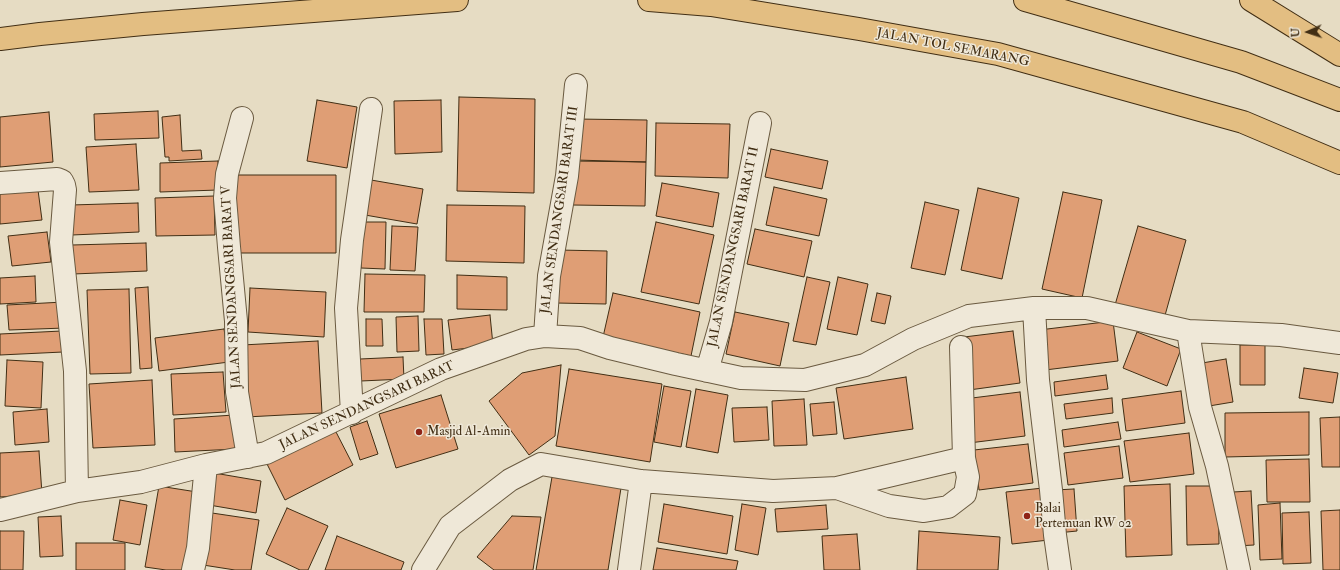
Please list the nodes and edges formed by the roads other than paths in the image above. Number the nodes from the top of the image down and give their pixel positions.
1 (457, 0) edge
2 (649, 0) edge
3 (1025, 0) edge
4 (1251, 0) edge
5 (0, 40) edge
6 (1340, 55) edge
7 (576, 85) dead end
8 (1340, 100) edge
9 (371, 109) dead end
10 (242, 118) dead end
11 (760, 123) dead end
12 (1340, 163) edge
13 (0, 183) edge
14 (1034, 308) junction
15 (1188, 331) junction
16 (545, 336) junction
17 (1340, 342) edge
18 (961, 347) dead end
19 (707, 371) junction
20 (352, 412) junction
21 (248, 457) junction
22 (964, 458) junction
23 (206, 465) junction
24 (641, 481) junction
25 (837, 488) junction
26 (77, 491) junction
27 (0, 510) edge
28 (193, 570) edge
29 (423, 570) edge
30 (629, 570) edge
31 (1060, 570) edge
32 (1239, 570) edge

1 - 5 highway
2 - 12 highway, JALAN TOL SEMARANG
3 - 8 highway
4 - 6 highway
7 - 16 street, JALAN SENDANGSARI BARAT III
9 - 20 street
10 - 21 street, JALAN SENDANGSARI BARAT V
11 - 19 street, JALAN SENDANGSARI BARAT II
13 - 26 street
14 - 15 street, JALAN SENDANGSARI BARAT
14 - 19 street, JALAN SENDANGSARI BARAT
14 - 31 street
15 - 17 street, JALAN SENDANGSARI BARAT
15 - 32 street
16 - 19 street, JALAN SENDANGSARI BARAT
16 - 20 street, JALAN SENDANGSARI BARAT
18 - 22 street
20 - 21 street, JALAN SENDANGSARI BARAT
21 - 23 street, JALAN SENDANGSARI BARAT
22 - 25 street
22 - 25 street
23 - 26 street, JALAN SENDANGSARI BARAT
23 - 28 street
24 - 25 street
24 - 29 street
24 - 30 street
26 - 27 street, JALAN SENDANGSARI BARAT

